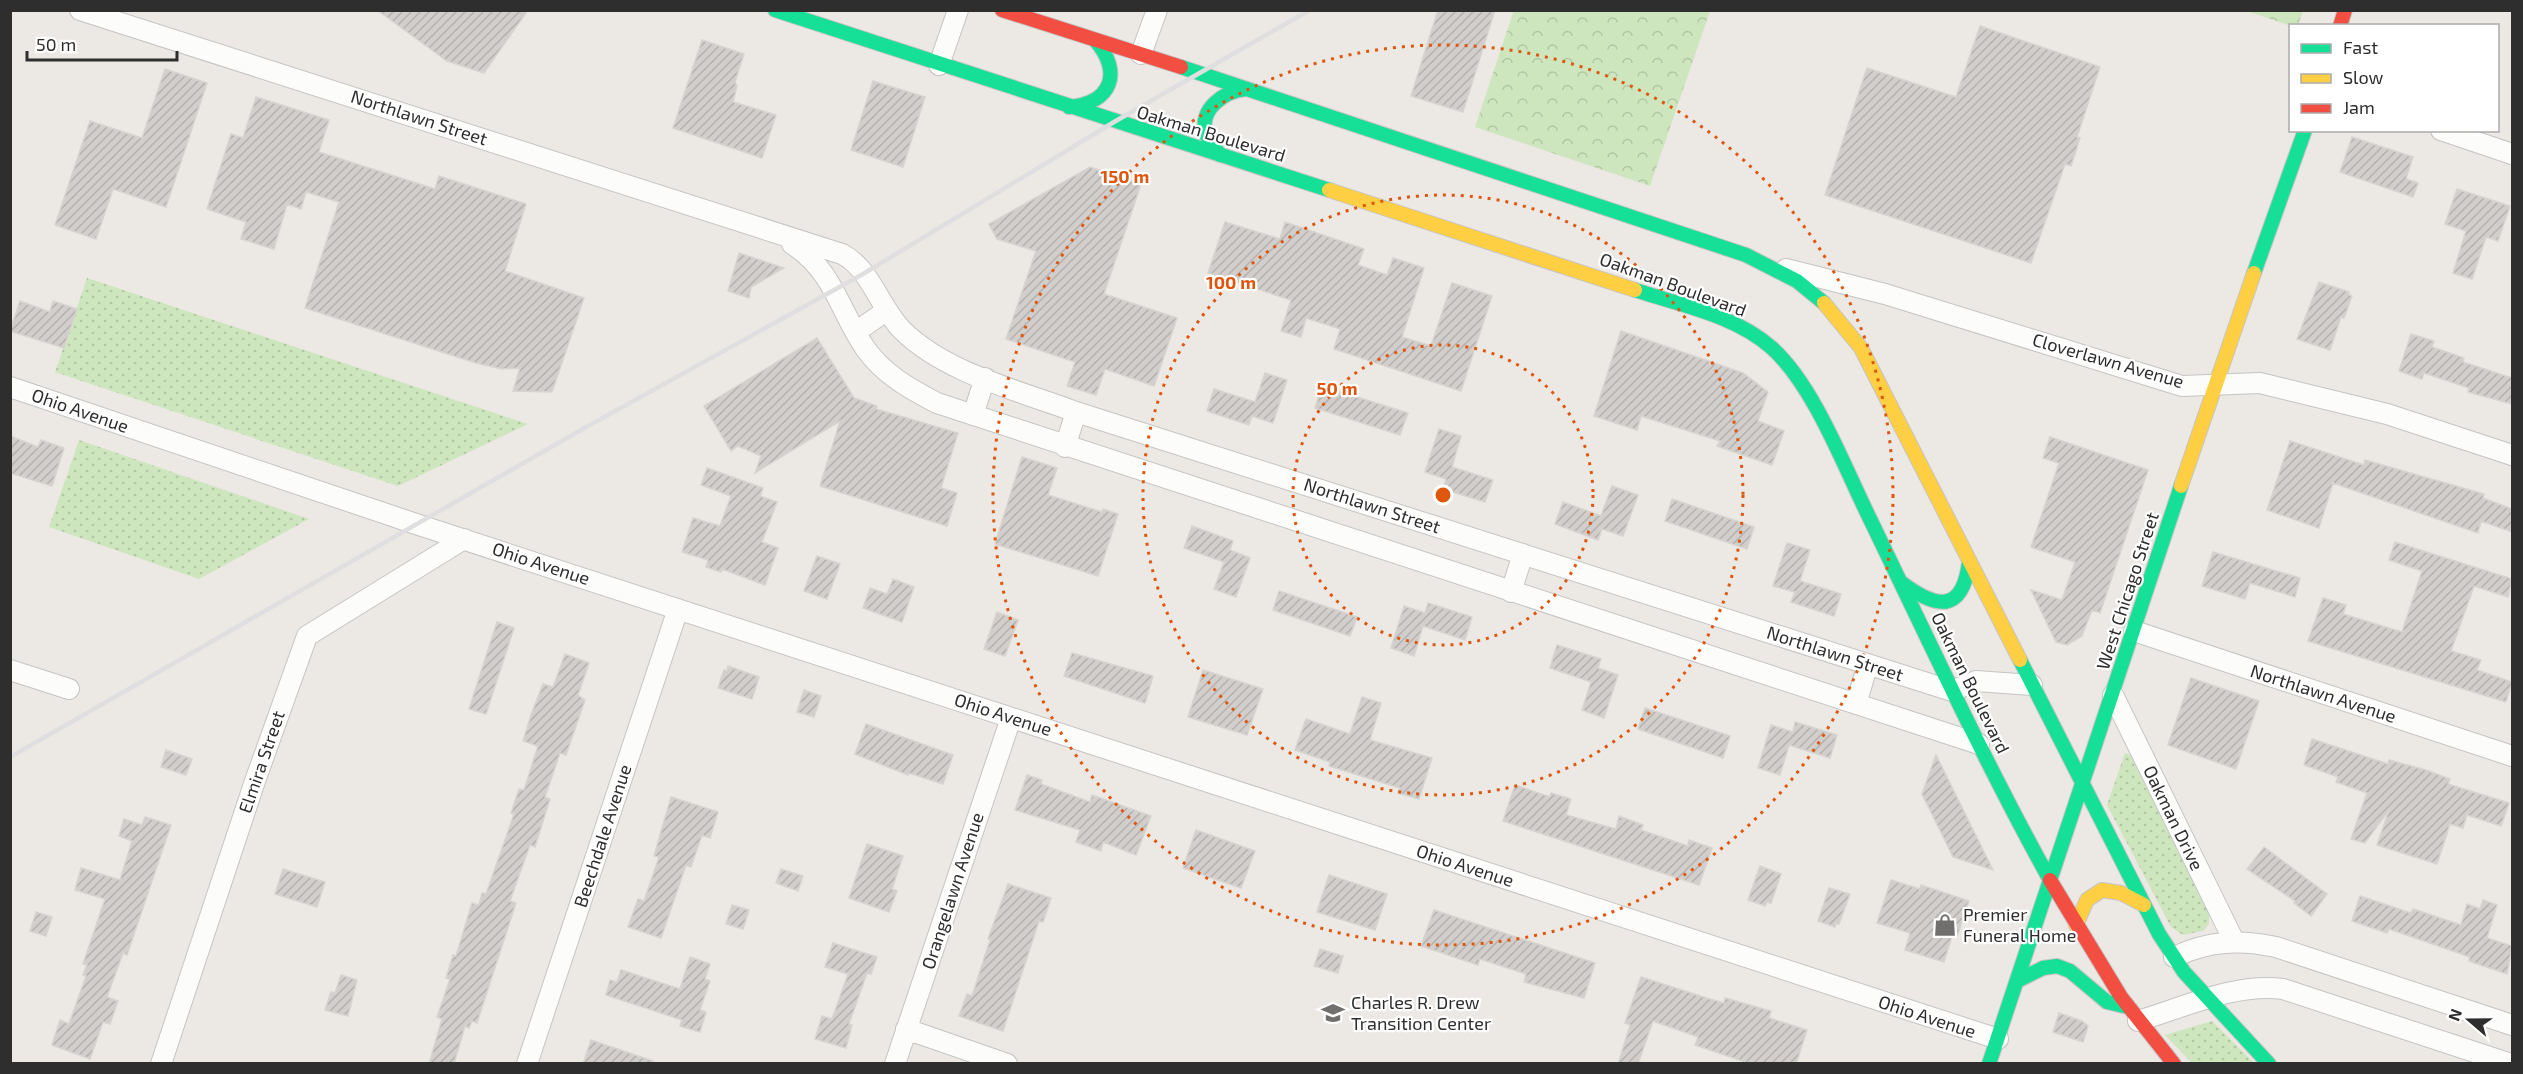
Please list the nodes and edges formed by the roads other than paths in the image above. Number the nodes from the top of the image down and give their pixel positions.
1 (80, 10) edge
2 (775, 10) edge
3 (958, 10) edge
4 (1002, 10) edge
5 (1157, 10) edge
6 (1095, 40) junction
7 (1141, 54) junction
8 (939, 65) junction
9 (1246, 89) junction
10 (1069, 107) junction
11 (2304, 132) edge
12 (2448, 132) edge
13 (2512, 154) edge
14 (1220, 155) junction
15 (758, 226) junction
16 (1774, 266) junction
17 (886, 311) junction
18 (857, 331) junction
19 (986, 378) junction
20 (2215, 385) junction
21 (10, 387) edge
22 (1076, 412) junction
23 (973, 415) junction
24 (1065, 447) junction
25 (2512, 455) edge
26 (464, 539) junction
27 (1523, 554) junction
28 (1968, 563) junction
29 (1902, 583) junction
30 (1511, 592) junction
31 (678, 609) junction
32 (2134, 631) junction
33 (1868, 664) junction
34 (10, 670) edge
35 (2032, 685) junction
36 (69, 689) dead end
37 (1952, 691) junction
38 (2113, 695) junction
39 (1856, 704) junction
40 (1011, 718) junction
41 (1979, 744) junction
42 (2512, 756) edge
43 (2083, 785) junction
44 (2051, 880) junction
45 (2144, 905) junction
46 (2076, 925) junction
47 (2234, 941) junction
48 (2174, 957) junction
49 (2017, 981) junction
50 (2209, 1000) junction
51 (2133, 1014) junction
52 (2512, 1025) edge
53 (906, 1029) junction
54 (1998, 1039) junction
55 (160, 1064) edge
56 (527, 1064) edge
57 (895, 1064) edge
58 (1007, 1064) edge
59 (1989, 1064) edge
60 (2174, 1064) edge
61 (2269, 1064) edge
62 (2511, 1064) edge

1 - 15 street, Northlawn Street
2 - 8 street, Oakman Boulevard
3 - 8 street
4 - 6 street
5 - 7 street
6 - 7 street
6 - 10 street
7 - 9 street
8 - 10 street, Oakman Boulevard
9 - 14 street
9 - 16 street
10 - 14 street, Oakman Boulevard
11 - 20 street, West Chicago Street
12 - 13 street
14 - 29 street, Oakman Boulevard
15 - 17 street, Northlawn Street
15 - 18 street, Northlawn Street
16 - 20 street, Cloverlawn Avenue
16 - 28 street
17 - 18 street
17 - 19 street, Northlawn Street
18 - 23 street, Northlawn Street
19 - 22 street, Northlawn Street
19 - 23 street
20 - 25 street, Cloverlawn Avenue
20 - 32 street, West Chicago Street
21 - 26 street, Ohio Avenue
22 - 24 street
22 - 27 street, Northlawn Street
23 - 24 street, Northlawn Street
24 - 30 street, Northlawn Street
26 - 31 street, Ohio Avenue
26 - 55 street, Elmira Street
27 - 30 street
27 - 33 street, Northlawn Street
28 - 29 street
28 - 35 street
29 - 37 street, Oakman Boulevard
30 - 39 street, Northlawn Street
31 - 40 street, Ohio Avenue
31 - 56 street, Beechdale Avenue
32 - 38 street, West Chicago Street
32 - 42 street, Northlawn Avenue
33 - 37 street, Northlawn Street
33 - 39 street
34 - 36 street
35 - 37 street
35 - 43 street
37 - 41 street, Oakman Boulevard
38 - 43 street, West Chicago Street
38 - 47 street, Oakman Drive
39 - 41 street, Northlawn Street
40 - 53 street, Orangelawn Avenue
40 - 54 street, Ohio Avenue
41 - 44 street, Oakman Boulevard
43 - 44 street, West Chicago Street
43 - 45 street
44 - 46 street, Oakman Boulevard
44 - 49 street, West Chicago Street
45 - 46 street
45 - 48 street
46 - 51 street, Oakman Boulevard
47 - 48 street
47 - 52 street
48 - 50 street
49 - 51 street
49 - 54 street, West Chicago Street
50 - 51 street
50 - 61 street
50 - 62 street
51 - 60 street, Oakman Boulevard
53 - 57 street, Orangelawn Avenue
53 - 58 street
54 - 59 street, West Chicago Street

